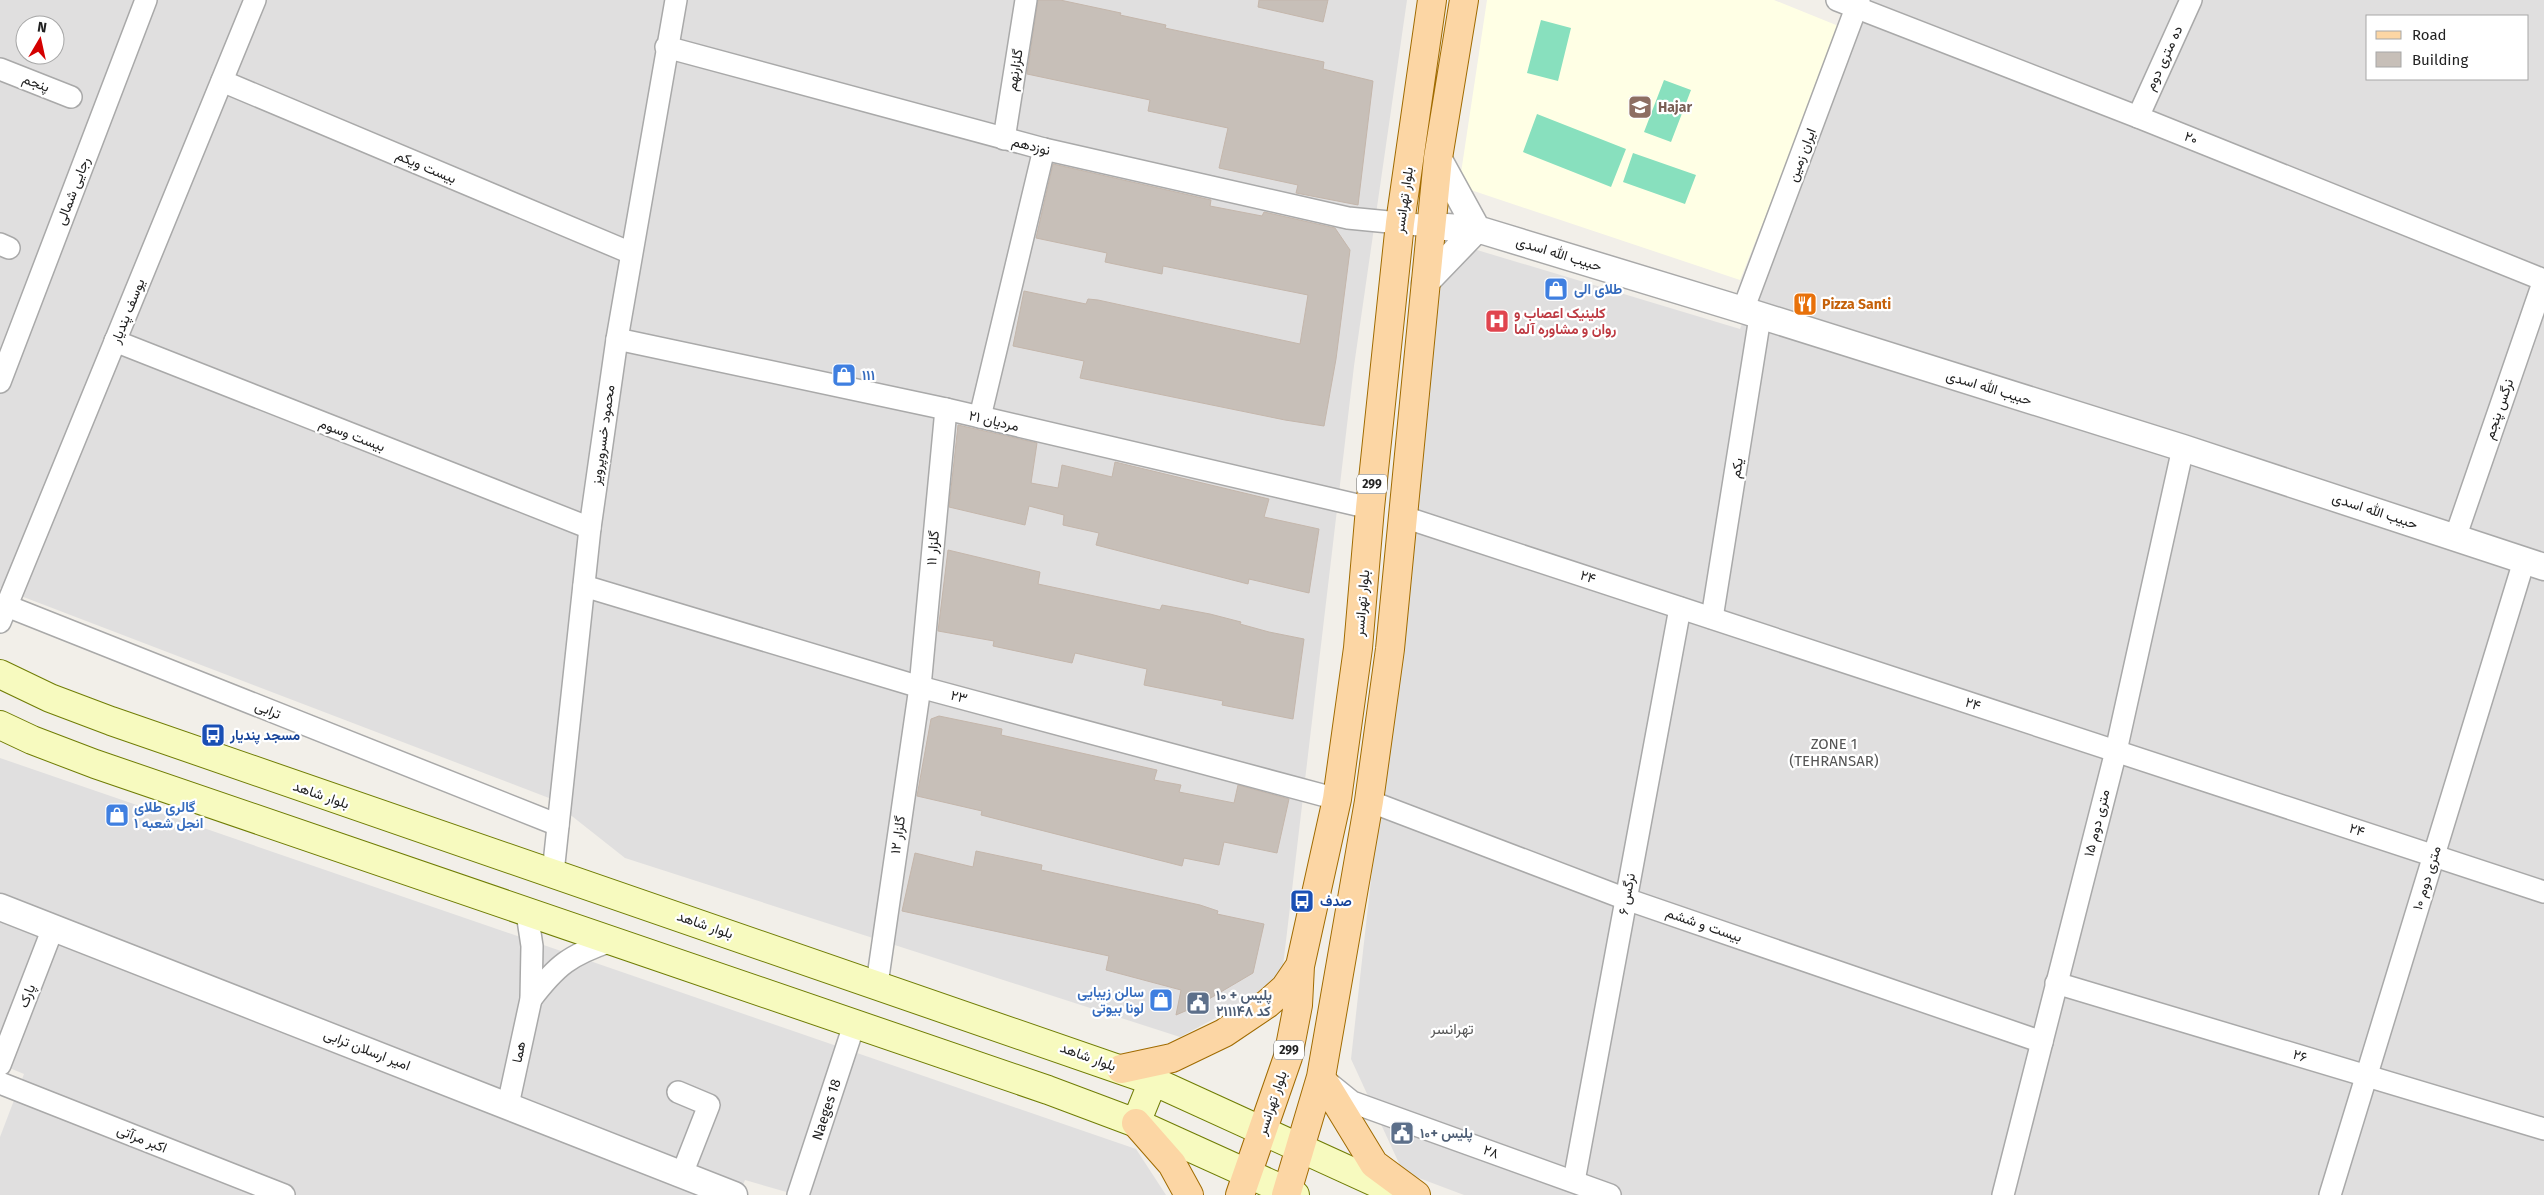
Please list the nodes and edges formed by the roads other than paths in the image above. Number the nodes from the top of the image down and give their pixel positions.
1 (146, 0) edge
2 (255, 0) edge
3 (676, 0) edge
4 (1026, 0) edge
5 (1432, 0) edge
6 (1464, 0) edge
7 (1837, 0) edge
8 (2191, 0) edge
9 (1859, 4) edge
10 (666, 47) junction
11 (0, 69) edge
12 (222, 82) junction
13 (71, 96) dead end
14 (2138, 117) junction
15 (1004, 139) junction
16 (1044, 149) junction
17 (1438, 158) junction
18 (1406, 186) junction
19 (1434, 190) junction
20 (1400, 223) junction
21 (1430, 226) junction
22 (1477, 229) junction
23 (631, 253) junction
24 (1397, 254) junction
25 (1427, 256) junction
26 (2544, 280) edge
27 (1425, 283) junction
28 (1752, 314) junction
29 (616, 339) junction
30 (115, 342) junction
31 (0, 382) edge
32 (946, 410) junction
33 (980, 417) junction
34 (2183, 448) junction
35 (1370, 508) junction
36 (1401, 516) junction
37 (590, 528) junction
38 (2454, 538) junction
39 (2534, 564) edge
40 (584, 586) junction
41 (1680, 608) junction
42 (3, 614) edge
43 (1712, 618) junction
44 (0, 674) edge
45 (920, 687) junction
46 (0, 724) edge
47 (2116, 751) junction
48 (1337, 798) junction
49 (1369, 801) junction
50 (558, 825) junction
51 (2434, 855) junction
52 (553, 873) junction
53 (2544, 892) edge
54 (1626, 898) junction
55 (0, 907) edge
56 (527, 912) junction
57 (53, 928) junction
58 (611, 941) junction
59 (1300, 966) junction
60 (2056, 983) junction
61 (878, 984) junction
62 (531, 999) junction
63 (854, 1025) junction
64 (2042, 1042) junction
65 (0, 1065) edge
66 (1121, 1069) junction
67 (2366, 1076) junction
68 (1321, 1077) junction
69 (1153, 1080) junction
70 (0, 1083) edge
71 (678, 1092) dead end
72 (508, 1105) junction
73 (1136, 1122) junction
74 (2544, 1129) edge
75 (1262, 1131) junction
76 (1300, 1149) junction
77 (682, 1174) junction
78 (1574, 1181) junction
79 (1244, 1183) edge
80 (1289, 1194) edge
81 (284, 1195) edge
82 (734, 1195) edge
83 (798, 1195) edge
84 (1189, 1195) edge
85 (1402, 1195) edge
86 (1416, 1195) edge
87 (1610, 1195) edge
88 (2004, 1195) edge
89 (2330, 1195) edge

1 - 31 street, رجایی شمالی
2 - 12 street, یوسف پندیار
3 - 10 street, محمود خسروپرویز
4 - 15 street, گلزارنهم
5 - 18 main road, بلوار تهرانسر / 299
6 - 17 main road, بلوار تهرانسر
7 - 9 street, ۲۰
8 - 14 street, ده متری دوم
9 - 14 street, ۲۰
9 - 28 street, ایران زمین
10 - 15 street, نوزدهم
10 - 23 street, محمود خسروپرویز
11 - 13 street, پنجم
12 - 23 street, بیست ویکم
12 - 30 street, یوسف پندیار
14 - 26 street, ۲۰
15 - 16 street, نوزدهم
16 - 20 street, نوزدهم
16 - 33 street
17 - 19 main road, بلوار تهرانسر
17 - 22 street
18 - 19 main road
18 - 20 main road, بلوار تهرانسر / 299
19 - 21 main road, بلوار تهرانسر
20 - 21 street, نوزدهم
20 - 24 main road, بلوار تهرانسر / 299
21 - 22 street, حبیب الله اسدی
21 - 25 main road, بلوار تهرانسر
22 - 27 street
22 - 28 street, حبیب الله اسدی
23 - 29 street, محمود خسروپرویز
24 - 25 main road
24 - 35 main road, بلوار تهرانسر / 299
25 - 27 main road, بلوار تهرانسر
26 - 38 street, نرگس پنجم
27 - 36 main road, بلوار تهرانسر
28 - 34 street, حبیب الله اسدی
28 - 43 street, یکم
29 - 32 street, ۲۱ مردیان
29 - 37 street, محمود خسروپرویز
30 - 37 street, بیست وسوم
30 - 42 street, یوسف پندیار
32 - 33 street, ۲۱ مردیان
32 - 45 street, گلزار ۱۱
33 - 35 street, ۲۱ مردیان
34 - 38 street, حبیب الله اسدی
34 - 47 street, ۱۵ متری دوم
35 - 48 main road, بلوار تهرانسر / 299
36 - 41 street, ۲۴
36 - 49 main road, بلوار تهرانسر
37 - 40 street, محمود خسروپرویز
38 - 39 street, حبیب الله اسدی
39 - 51 street, ۱۰ متری دوم
40 - 45 street, ۲۳
40 - 50 street, محمود خسروپرویز
41 - 43 street, ۲۴
41 - 54 street, نرگس ۶
42 - 50 street, ترابی
43 - 47 street, ۲۴
44 - 52 main road, بلوار شاهد
45 - 48 street, ۲۳
45 - 61 street, گلزار ۱۲
46 - 56 main road
47 - 51 street, ۲۴
47 - 60 street, ۱۵ متری دوم
48 - 59 main road, بلوار تهرانسر / 299
49 - 54 street, بیست و ششم
49 - 68 main road, بلوار تهرانسر
50 - 52 street, محمود خسروپرویز
51 - 53 street, ۲۴
51 - 67 street, ۱۰ متری دوم
52 - 61 main road, بلوار شاهد
54 - 64 street, بیست و ششم
54 - 78 street, نرگس ۶
55 - 57 street, امیر ارسلان ترابی
56 - 58 main road
56 - 62 street
57 - 65 street, پارک
57 - 72 street, امیر ارسلان ترابی
58 - 62 street
58 - 63 main road
59 - 66 main road
59 - 75 main road, بلوار تهرانسر / 299
60 - 64 street, ۱۵ متری دوم
60 - 67 street, ۲۶
61 - 66 main road, بلوار شاهد
62 - 72 street, هما
63 - 73 main road
63 - 83 street, Naeges 18
64 - 88 street, ۱۵ متری دوم
66 - 69 main road, بلوار شاهد
67 - 74 street, ۲۶
67 - 89 street, ۱۰ متری دوم
68 - 76 main road, بلوار تهرانسر
68 - 78 street, ۲۸
68 - 86 main road
69 - 73 main road
69 - 75 main road, بلوار شاهد
70 - 81 street, اکبر مرآتی
71 - 77 street
72 - 77 street, امیر ارسلان ترابی
73 - 79 main road
73 - 84 main road
75 - 76 main road, بلوار شاهد
75 - 79 main road, بلوار تهرانسر / 299
76 - 80 main road, بلوار تهرانسر
76 - 85 main road, بلوار شاهد
77 - 82 street, امیر ارسلان ترابی
78 - 87 street, ۲۸
79 - 80 main road

